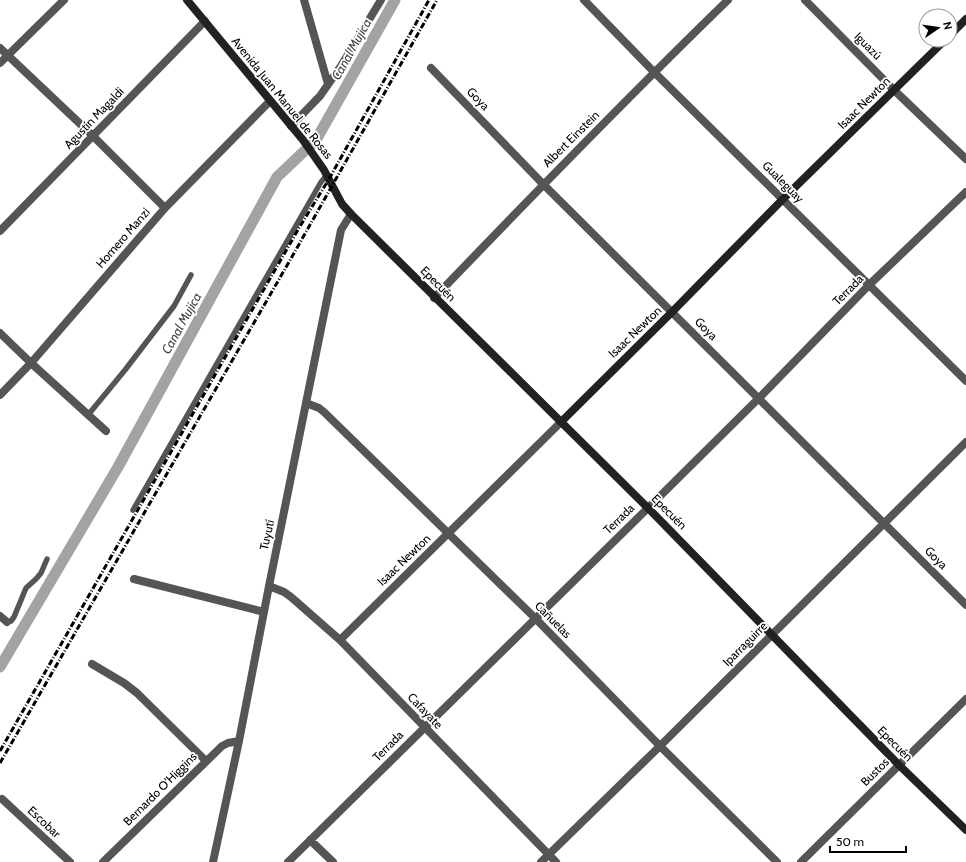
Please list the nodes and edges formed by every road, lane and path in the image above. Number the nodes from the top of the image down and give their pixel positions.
1 (64, 0) edge
2 (187, 0) edge
3 (304, 0) edge
4 (381, 0) edge
5 (584, 0) edge
6 (728, 0) edge
7 (805, 0) edge
8 (966, 19) edge
9 (205, 21) junction
10 (958, 27) edge
11 (0, 48) edge
12 (937, 48) edge
13 (8, 55) junction
14 (0, 63) edge
15 (431, 68) dead end
16 (654, 72) junction
17 (328, 84) junction
18 (894, 90) junction
19 (270, 101) junction
20 (291, 126) junction
21 (93, 136) junction
22 (966, 159) edge
23 (327, 175) junction
24 (544, 184) junction
25 (966, 192) edge
26 (783, 199) junction
27 (165, 208) junction
28 (351, 214) junction
29 (0, 231) edge
30 (191, 275) dead end
31 (869, 285) junction
32 (434, 298) junction
33 (672, 312) junction
34 (0, 334) edge
35 (31, 363) junction
36 (966, 381) edge
37 (0, 395) edge
38 (759, 398) junction
39 (306, 404) junction
40 (88, 415) junction
41 (561, 422) junction
42 (106, 431) dead end
43 (966, 442) edge
44 (648, 508) junction
45 (133, 510) dead end
46 (884, 523) junction
47 (449, 533) junction
48 (47, 559) dead end
49 (134, 579) dead end
50 (269, 586) junction
51 (966, 605) edge
52 (264, 612) junction
53 (0, 616) edge
54 (535, 618) junction
55 (7, 622) joint
56 (772, 634) junction
57 (340, 640) junction
58 (92, 664) dead end
59 (966, 699) edge
60 (424, 727) junction
61 (239, 741) junction
62 (660, 746) junction
63 (206, 761) junction
64 (899, 765) junction
65 (2, 799) dead end
66 (966, 830) edge
67 (310, 840) junction
68 (549, 855) junction
69 (70, 862) edge
70 (103, 862) edge
71 (213, 862) edge
72 (288, 862) edge
73 (333, 862) edge
74 (541, 862) edge
75 (556, 862) edge
76 (777, 862) edge
77 (801, 862) edge

1 - 13 street
2 - 9 street, Avenida Juan Manuel de Rosas
3 - 17 street
4 - 17 street
5 - 16 street, Gualeguay
6 - 16 street, Albert Einstein
7 - 18 street, Iguazú
8 - 10 street
9 - 19 street, Avenida Juan Manuel de Rosas
9 - 21 street, Agustín Magaldi
11 - 13 street
12 - 18 street, Isaac Newton
13 - 14 street
13 - 21 street
15 - 24 street, Goya
16 - 24 street, Albert Einstein
16 - 26 street, Gualeguay
17 - 20 street
18 - 22 street, Iguazú
18 - 26 street, Isaac Newton
19 - 20 street, Avenida Juan Manuel de Rosas
19 - 27 street, Homero Manzi
20 - 23 street, Avenida Juan Manuel de Rosas
21 - 27 street
21 - 29 street, Agustín Magaldi
23 - 28 street, Avenida Juan Manuel de Rosas
23 - 45 lane
24 - 32 street, Albert Einstein
24 - 33 street, Goya
25 - 31 street, Terrada
26 - 31 street, Gualeguay
26 - 33 street, Isaac Newton
27 - 35 street, Homero Manzi
28 - 32 street, Epecuén
28 - 39 street, Tuyutí
30 - 40 lane
31 - 36 street, Gualeguay
31 - 38 street, Terrada
32 - 41 street, Epecuén
33 - 38 street, Goya
33 - 41 street, Isaac Newton
34 - 35 street
35 - 37 street, Homero Manzi
35 - 40 street
38 - 44 street, Terrada
38 - 46 street, Goya
39 - 47 street, Cañuelas
39 - 50 street, Tuyutí
40 - 42 street
41 - 44 street, Epecuén
41 - 47 street, Isaac Newton
43 - 46 street, Iparraguirre
44 - 54 street, Terrada
44 - 56 street, Epecuén
46 - 51 street, Goya
46 - 56 street, Iparraguirre
47 - 54 street, Cañuelas
47 - 57 street, Isaac Newton
48 - 55 lane
49 - 52 street
50 - 52 street, Tuyutí
50 - 57 street, Cafayate
52 - 61 street, Tuyutí
53 - 55 street
54 - 60 street, Terrada
54 - 62 street, Cañuelas
56 - 62 street, Iparraguirre
56 - 64 street, Epecuén
57 - 60 street, Cafayate
58 - 63 street
59 - 64 street, Bustos
60 - 67 street, Terrada
60 - 68 street, Cafayate
61 - 63 street, Bernardo O'Higgins
61 - 71 street, Tuyutí
62 - 68 street, Iparraguirre
62 - 76 street, Cañuelas
63 - 70 street, Bernardo O'Higgins
64 - 66 street, Epecuén
64 - 77 street, Bustos
65 - 69 street, Escobar
67 - 72 street, Terrada
67 - 73 street
68 - 74 street, Iparraguirre
68 - 75 street, Cafayate

